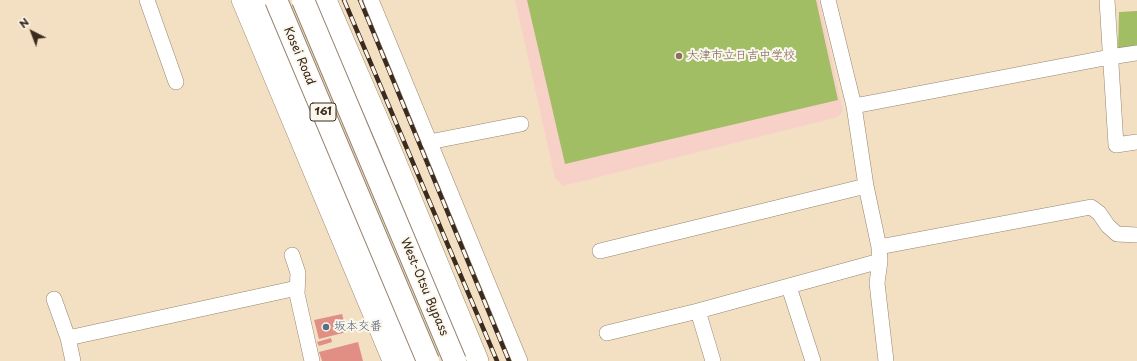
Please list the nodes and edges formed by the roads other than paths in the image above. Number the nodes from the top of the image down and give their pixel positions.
1 (147, 0) edge
2 (239, 0) edge
3 (256, 0) edge
4 (276, 0) edge
5 (303, 0) edge
6 (326, 0) edge
7 (371, 0) edge
8 (828, 0) edge
9 (1107, 0) edge
10 (1137, 53) edge
11 (1110, 56) junction
12 (176, 82) dead end
13 (854, 106) junction
14 (521, 124) dead end
15 (387, 141) junction
16 (429, 142) junction
17 (1137, 142) edge
18 (314, 173) junction
19 (866, 186) junction
20 (393, 214) joint
21 (370, 223) joint
22 (1137, 234) edge
23 (600, 251) dead end
24 (879, 254) junction
25 (292, 255) dead end
26 (789, 287) junction
27 (297, 288) junction
28 (54, 299) dead end
29 (698, 311) junction
30 (606, 333) dead end
31 (68, 338) junction
32 (469, 339) junction
33 (396, 360) edge
34 (73, 361) edge
35 (312, 361) edge
36 (428, 361) edge
37 (454, 361) edge
38 (478, 361) edge
39 (520, 361) edge
40 (713, 361) edge
41 (813, 361) edge
42 (886, 361) edge

1 - 12 street
2 - 18 street
3 - 18 street
4 - 21 highway, Kosei Road / 161, bridge
5 - 20 highway, Kosei Road / 161, bridge
6 - 15 street
7 - 16 street
8 - 13 street
9 - 11 street
10 - 11 street
11 - 13 street
11 - 17 street
13 - 19 street
14 - 16 street
15 - 18 street
15 - 32 street
16 - 39 street
18 - 33 street
19 - 23 street
19 - 24 street
20 - 37 highway, West-Otsu Bypass / 161, bridge
21 - 36 highway, West-Otsu Bypass / 161, bridge
22 - 24 street
24 - 26 street
24 - 42 street
25 - 27 street
26 - 29 street
26 - 41 street
27 - 31 street
27 - 35 street
28 - 31 street
29 - 30 street
29 - 40 street
31 - 34 street
32 - 33 street
32 - 38 street

